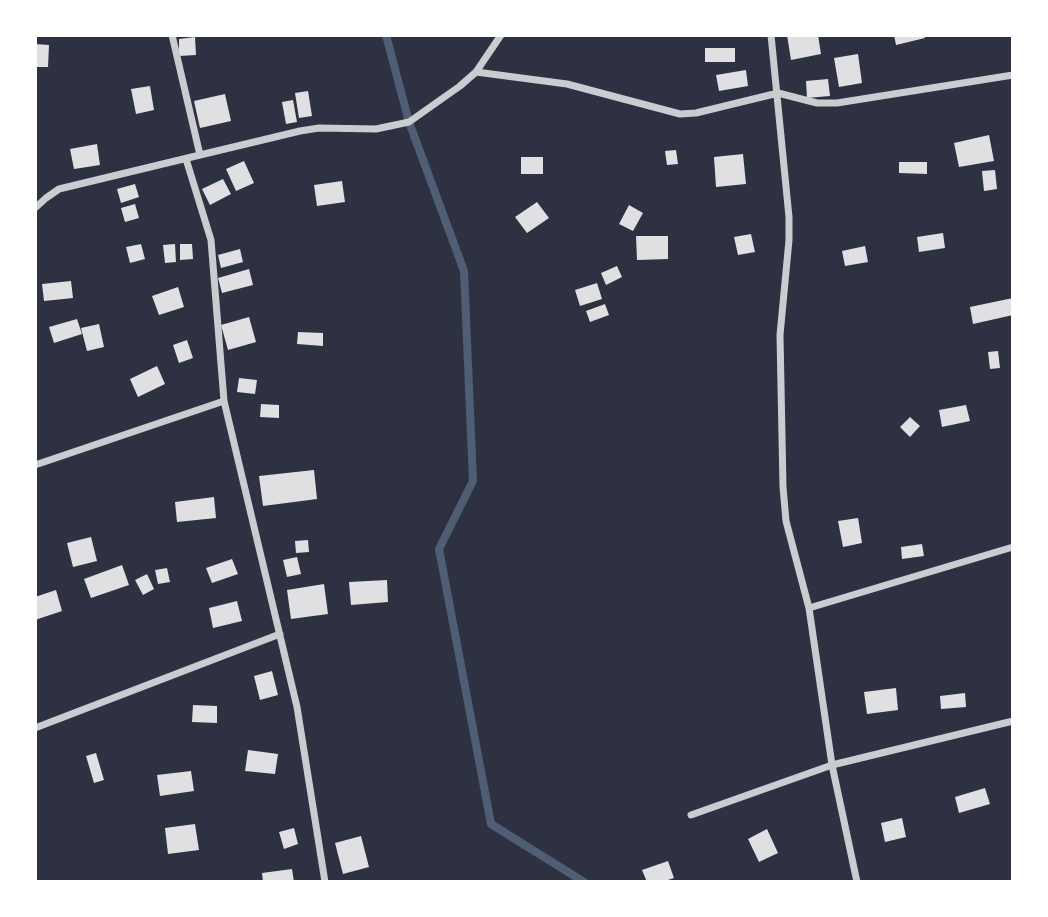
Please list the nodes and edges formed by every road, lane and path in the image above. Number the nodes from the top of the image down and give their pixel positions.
1 (172, 35) edge
2 (501, 35) edge
3 (771, 35) edge
4 (476, 72) junction
5 (1013, 75) edge
6 (778, 93) junction
7 (200, 155) junction
8 (186, 159) junction
9 (35, 208) edge
10 (224, 401) junction
11 (35, 465) edge
12 (1013, 547) edge
13 (809, 608) junction
14 (281, 634) junction
15 (1013, 721) edge
16 (35, 728) edge
17 (832, 765) junction
18 (691, 816) dead end
19 (325, 882) edge
20 (857, 882) edge

1 - 7 street
2 - 4 street
3 - 6 street
4 - 6 street
4 - 7 street
5 - 6 street
6 - 13 street
7 - 8 street
8 - 9 street
8 - 10 street
10 - 11 street
10 - 14 street
12 - 13 street
13 - 17 street
14 - 16 street
14 - 19 street
15 - 17 street
17 - 18 street
17 - 20 street

